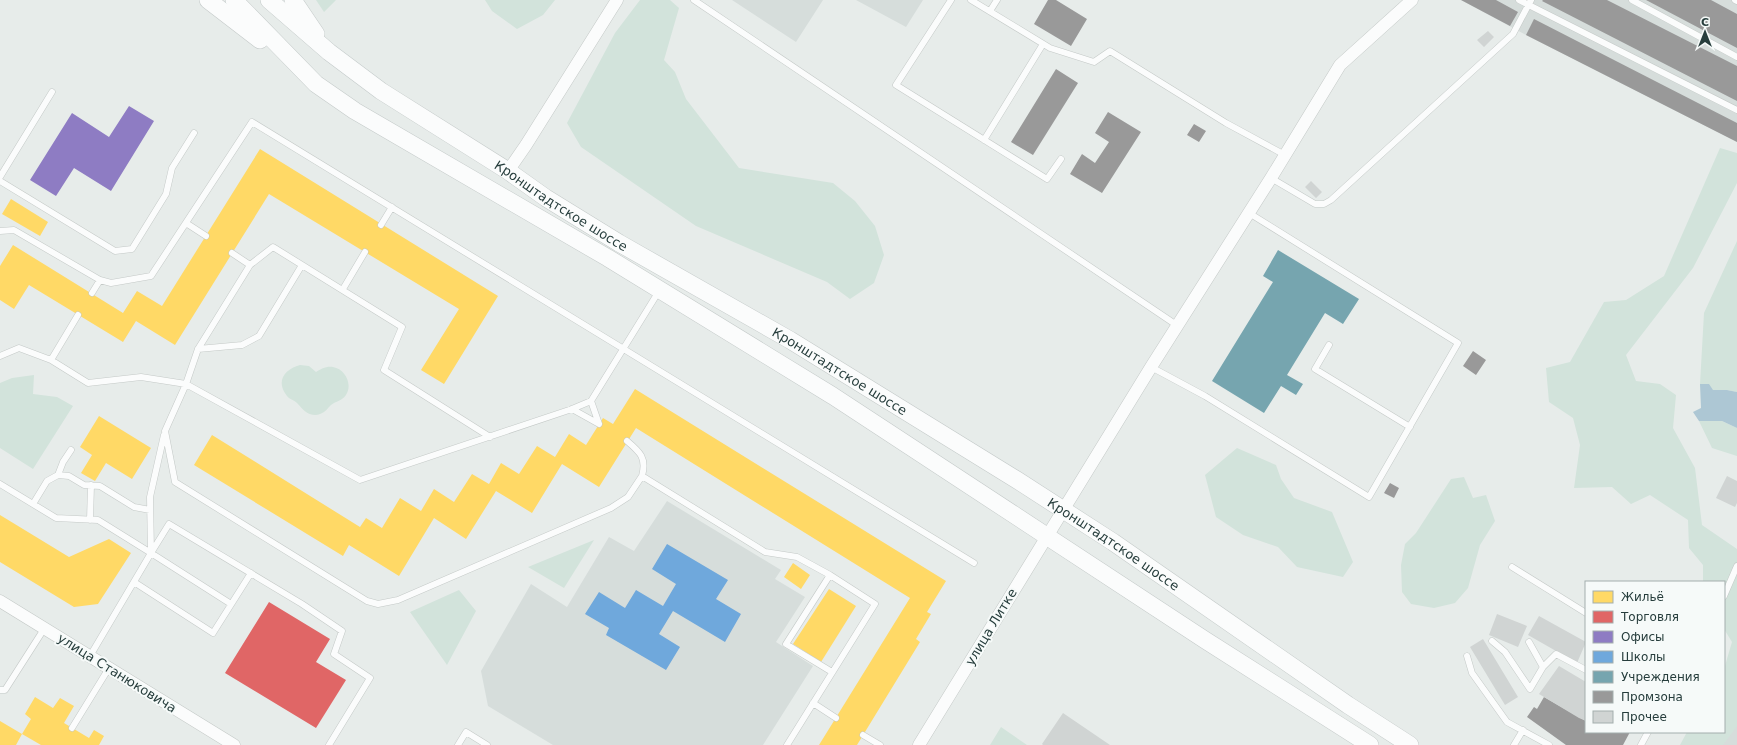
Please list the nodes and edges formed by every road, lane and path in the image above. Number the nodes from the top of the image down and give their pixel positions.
1 (208, 0) edge
2 (234, 0) edge
3 (269, 0) edge
4 (293, 0) edge
5 (617, 0) edge
6 (694, 0) edge
7 (951, 0) edge
8 (972, 0) edge
9 (997, 0) edge
10 (1412, 0) edge
11 (1519, 0) edge
12 (1632, 0) edge
13 (1529, 2) edge
14 (990, 12) junction
15 (1043, 44) junction
16 (328, 52) junction
17 (1737, 57) edge
18 (316, 84) junction
19 (52, 92) dead end
20 (1737, 110) edge
21 (194, 132) dead end
22 (984, 140) junction
23 (1285, 155) junction
24 (1060, 159) dead end
25 (508, 171) junction
26 (0, 177) edge
27 (1271, 178) junction
28 (0, 181) edge
29 (392, 207) junction
30 (1249, 213) junction
31 (186, 224) junction
32 (381, 224) dead end
33 (0, 231) edge
34 (206, 236) dead end
35 (365, 252) dead end
36 (232, 253) dead end
37 (250, 265) junction
38 (302, 265) junction
39 (100, 280) junction
40 (343, 289) junction
41 (660, 290) junction
42 (92, 293) dead end
43 (78, 315) dead end
44 (1178, 326) junction
45 (1330, 344) dead end
46 (198, 349) junction
47 (625, 350) junction
48 (0, 356) edge
49 (51, 360) junction
50 (1151, 367) junction
51 (186, 384) junction
52 (592, 401) junction
53 (572, 409) junction
54 (1410, 427) junction
55 (165, 431) junction
56 (490, 436) junction
57 (627, 441) dead end
58 (71, 450) dead end
59 (58, 475) junction
60 (642, 476) junction
61 (0, 484) edge
62 (91, 485) junction
63 (33, 504) junction
64 (150, 510) junction
65 (1063, 510) junction
66 (90, 520) junction
67 (1047, 536) junction
68 (151, 553) junction
69 (974, 563) dead end
70 (1737, 566) edge
71 (1512, 567) dead end
72 (251, 574) junction
73 (830, 575) junction
74 (134, 582) junction
75 (1725, 594) edge
76 (0, 602) edge
77 (232, 604) junction
78 (1585, 612) edge
79 (44, 629) junction
80 (1492, 641) dead end
81 (1529, 642) dead end
82 (90, 656) junction
83 (1467, 656) dead end
84 (1543, 667) junction
85 (109, 668) junction
86 (1585, 669) edge
87 (832, 672) junction
88 (0, 690) edge
89 (813, 703) junction
90 (836, 718) dead end
91 (72, 728) dead end
92 (1523, 730) junction
93 (1647, 733) edge
94 (863, 735) dead end
95 (234, 745) edge
96 (329, 745) edge
97 (458, 745) edge
98 (487, 745) edge
99 (787, 745) edge
100 (880, 745) edge
101 (919, 745) edge
102 (1370, 745) edge
103 (1410, 745) edge
104 (1514, 745) edge
105 (1549, 745) edge
106 (1641, 745) edge

1 - 18 main road
2 - 18 main road, Кронштадтское шоссе
3 - 16 main road, Кронштадтское шоссе
4 - 16 main road
5 - 25 street
6 - 44 lane
7 - 22 lane
8 - 14 lane
9 - 14 lane
10 - 23 street, улица Литке
11 - 13 lane
12 - 17 lane
13 - 20 lane
13 - 27 lane
14 - 15 lane
15 - 22 lane
15 - 23 lane
16 - 25 main road, Кронштадтское шоссе
18 - 41 main road, Кронштадтское шоссе
19 - 26 lane
21 - 28 lane
22 - 24 lane
23 - 27 street, улица Литке
25 - 65 main road, Кронштадтское шоссе
27 - 30 street, улица Литке
29 - 31 lane
29 - 32 lane
29 - 47 lane
30 - 44 street, улица Литке
30 - 54 lane
31 - 34 lane
31 - 39 lane
33 - 39 lane
35 - 40 lane
36 - 37 lane
37 - 38 lane
37 - 46 lane
38 - 40 lane
38 - 46 lane
39 - 42 lane
40 - 56 lane
41 - 47 lane
41 - 67 main road, Кронштадтское шоссе
43 - 49 lane
44 - 50 street, улица Литке
45 - 54 lane
46 - 51 lane
47 - 52 lane
47 - 69 lane
48 - 49 lane
49 - 51 lane
50 - 54 lane
50 - 65 street, улица Литке
51 - 55 lane
51 - 56 lane
52 - 53 lane
52 - 53 lane
53 - 56 lane
55 - 60 lane
55 - 64 lane
57 - 60 lane
58 - 59 lane
59 - 62 lane
59 - 63 lane
60 - 73 lane
61 - 63 lane
62 - 64 lane
62 - 66 lane
63 - 66 lane
64 - 68 lane
65 - 67 street, улица Литке
65 - 103 main road, Кронштадтское шоссе
66 - 68 lane
67 - 101 street, улица Литке
67 - 102 main road, Кронштадтское шоссе
68 - 72 lane
68 - 74 lane
68 - 77 lane
70 - 75 lane
71 - 78 lane
72 - 77 lane
72 - 96 lane
73 - 87 lane
73 - 87 lane
74 - 77 lane
74 - 82 lane
76 - 79 street, улица Станюковича
79 - 82 street, улица Станюковича
79 - 88 lane
80 - 84 lane
81 - 84 lane
82 - 85 street, улица Станюковича
83 - 92 lane
84 - 86 lane
85 - 91 lane
85 - 95 street, улица Станюковича
87 - 89 lane
89 - 90 lane
89 - 99 lane
92 - 104 lane
92 - 105 lane
93 - 106 lane
94 - 100 lane
97 - 98 lane

